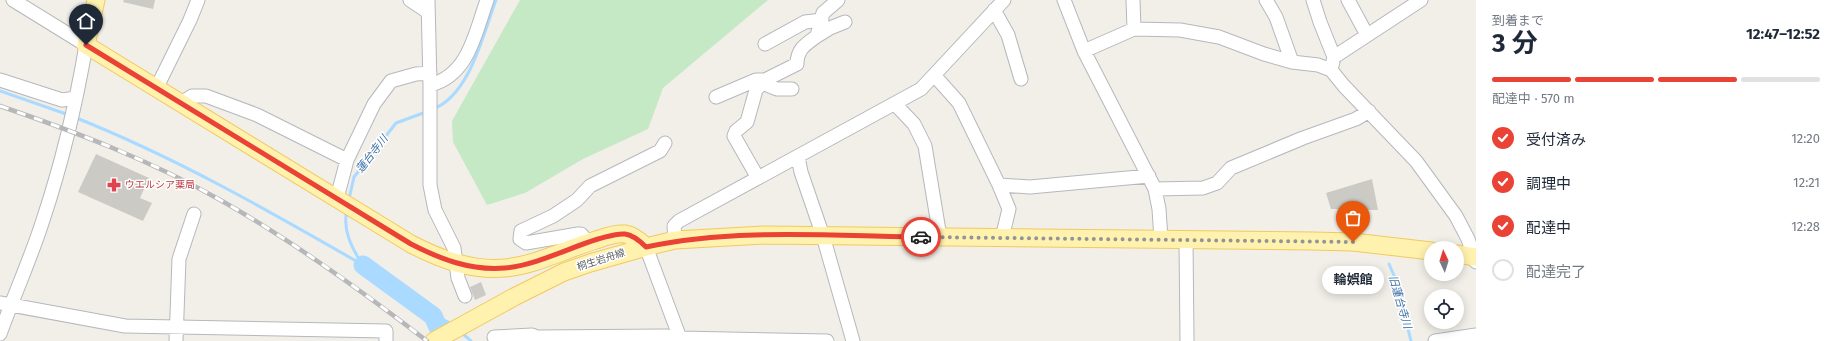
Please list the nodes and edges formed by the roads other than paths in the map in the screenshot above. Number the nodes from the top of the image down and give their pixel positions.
1 (13, 0) edge
2 (96, 0) edge
3 (198, 0) edge
4 (410, 0) edge
5 (487, 0) edge
6 (838, 0) edge
7 (1004, 0) edge
8 (1064, 0) edge
9 (1133, 0) edge
10 (1266, 0) edge
11 (1313, 0) edge
12 (1348, 0) edge
13 (1421, 0) edge
14 (428, 6) edge
15 (994, 10) junction
16 (822, 20) junction
17 (845, 22) dead end
18 (1134, 29) junction
19 (1367, 35) junction
20 (817, 36) junction
21 (766, 44) dead end
22 (86, 45) junction
23 (1084, 52) junction
24 (1292, 62) junction
25 (1333, 64) junction
26 (934, 75) junction
27 (430, 79) junction
28 (1021, 79) dead end
29 (0, 80) edge
30 (763, 81) junction
31 (156, 89) junction
32 (792, 89) dead end
33 (716, 97) dead end
34 (76, 98) junction
35 (181, 103) junction
36 (895, 104) junction
37 (1369, 111) junction
38 (665, 143) dead end
39 (798, 157) junction
40 (347, 160) junction
41 (1149, 176) junction
42 (758, 178) junction
43 (999, 185) junction
44 (1155, 189) junction
45 (345, 204) junction
46 (194, 214) dead end
47 (823, 236) junction
48 (940, 238) junction
49 (1002, 238) junction
50 (1161, 239) junction
51 (675, 240) junction
52 (1186, 240) junction
53 (588, 242) junction
54 (646, 247) junction
55 (1424, 249) edge
56 (1464, 256) edge
57 (1476, 259) edge
58 (457, 263) junction
59 (465, 296) dead end
60 (5, 304) edge
61 (0, 334) edge
62 (177, 335) edge
63 (1476, 335) edge
64 (386, 336) edge
65 (494, 337) dead end
66 (680, 338) junction
67 (762, 340) edge
68 (435, 341) edge
69 (827, 341) edge
70 (853, 341) edge
71 (1187, 341) edge
72 (1435, 341) edge

1 - 22 street
2 - 22 main road
3 - 31 street
4 - 14 street
5 - 27 street
6 - 16 street
7 - 15 street
8 - 23 street
9 - 18 street
10 - 24 street
11 - 25 street
12 - 19 street
13 - 19 street
14 - 27 street
15 - 26 street
15 - 28 street
16 - 20 street
16 - 21 street
17 - 20 street
18 - 23 street
18 - 24 street
19 - 25 street
20 - 30 street
22 - 31 main road
22 - 34 street
23 - 41 street
24 - 25 street
25 - 37 street
26 - 36 street
26 - 43 street
27 - 40 street
27 - 58 street
29 - 34 street
30 - 32 street
30 - 33 street
30 - 42 street
31 - 35 main road
34 - 60 street
35 - 40 street
35 - 45 main road
36 - 39 street
36 - 48 street
37 - 44 street
37 - 57 street
38 - 53 street
39 - 42 street
39 - 47 street
40 - 45 street
41 - 43 street
41 - 44 street
42 - 51 street
43 - 49 street
44 - 50 street
45 - 58 main road
46 - 62 street
47 - 48 main road, 桐生岩舟線
47 - 51 main road, 桐生岩舟線
47 - 70 street
48 - 49 main road, 桐生岩舟線
49 - 50 main road, 桐生岩舟線
50 - 52 main road, 桐生岩舟線
51 - 54 main road, 桐生岩舟線
52 - 55 main road, 桐生岩舟線
52 - 71 street
53 - 54 main road
53 - 58 main road
54 - 66 street
54 - 68 main road, 桐生岩舟線
56 - 57 main road
58 - 59 street
60 - 61 street
60 - 62 street
62 - 64 street
63 - 72 street
65 - 66 street
66 - 67 street
67 - 69 street

